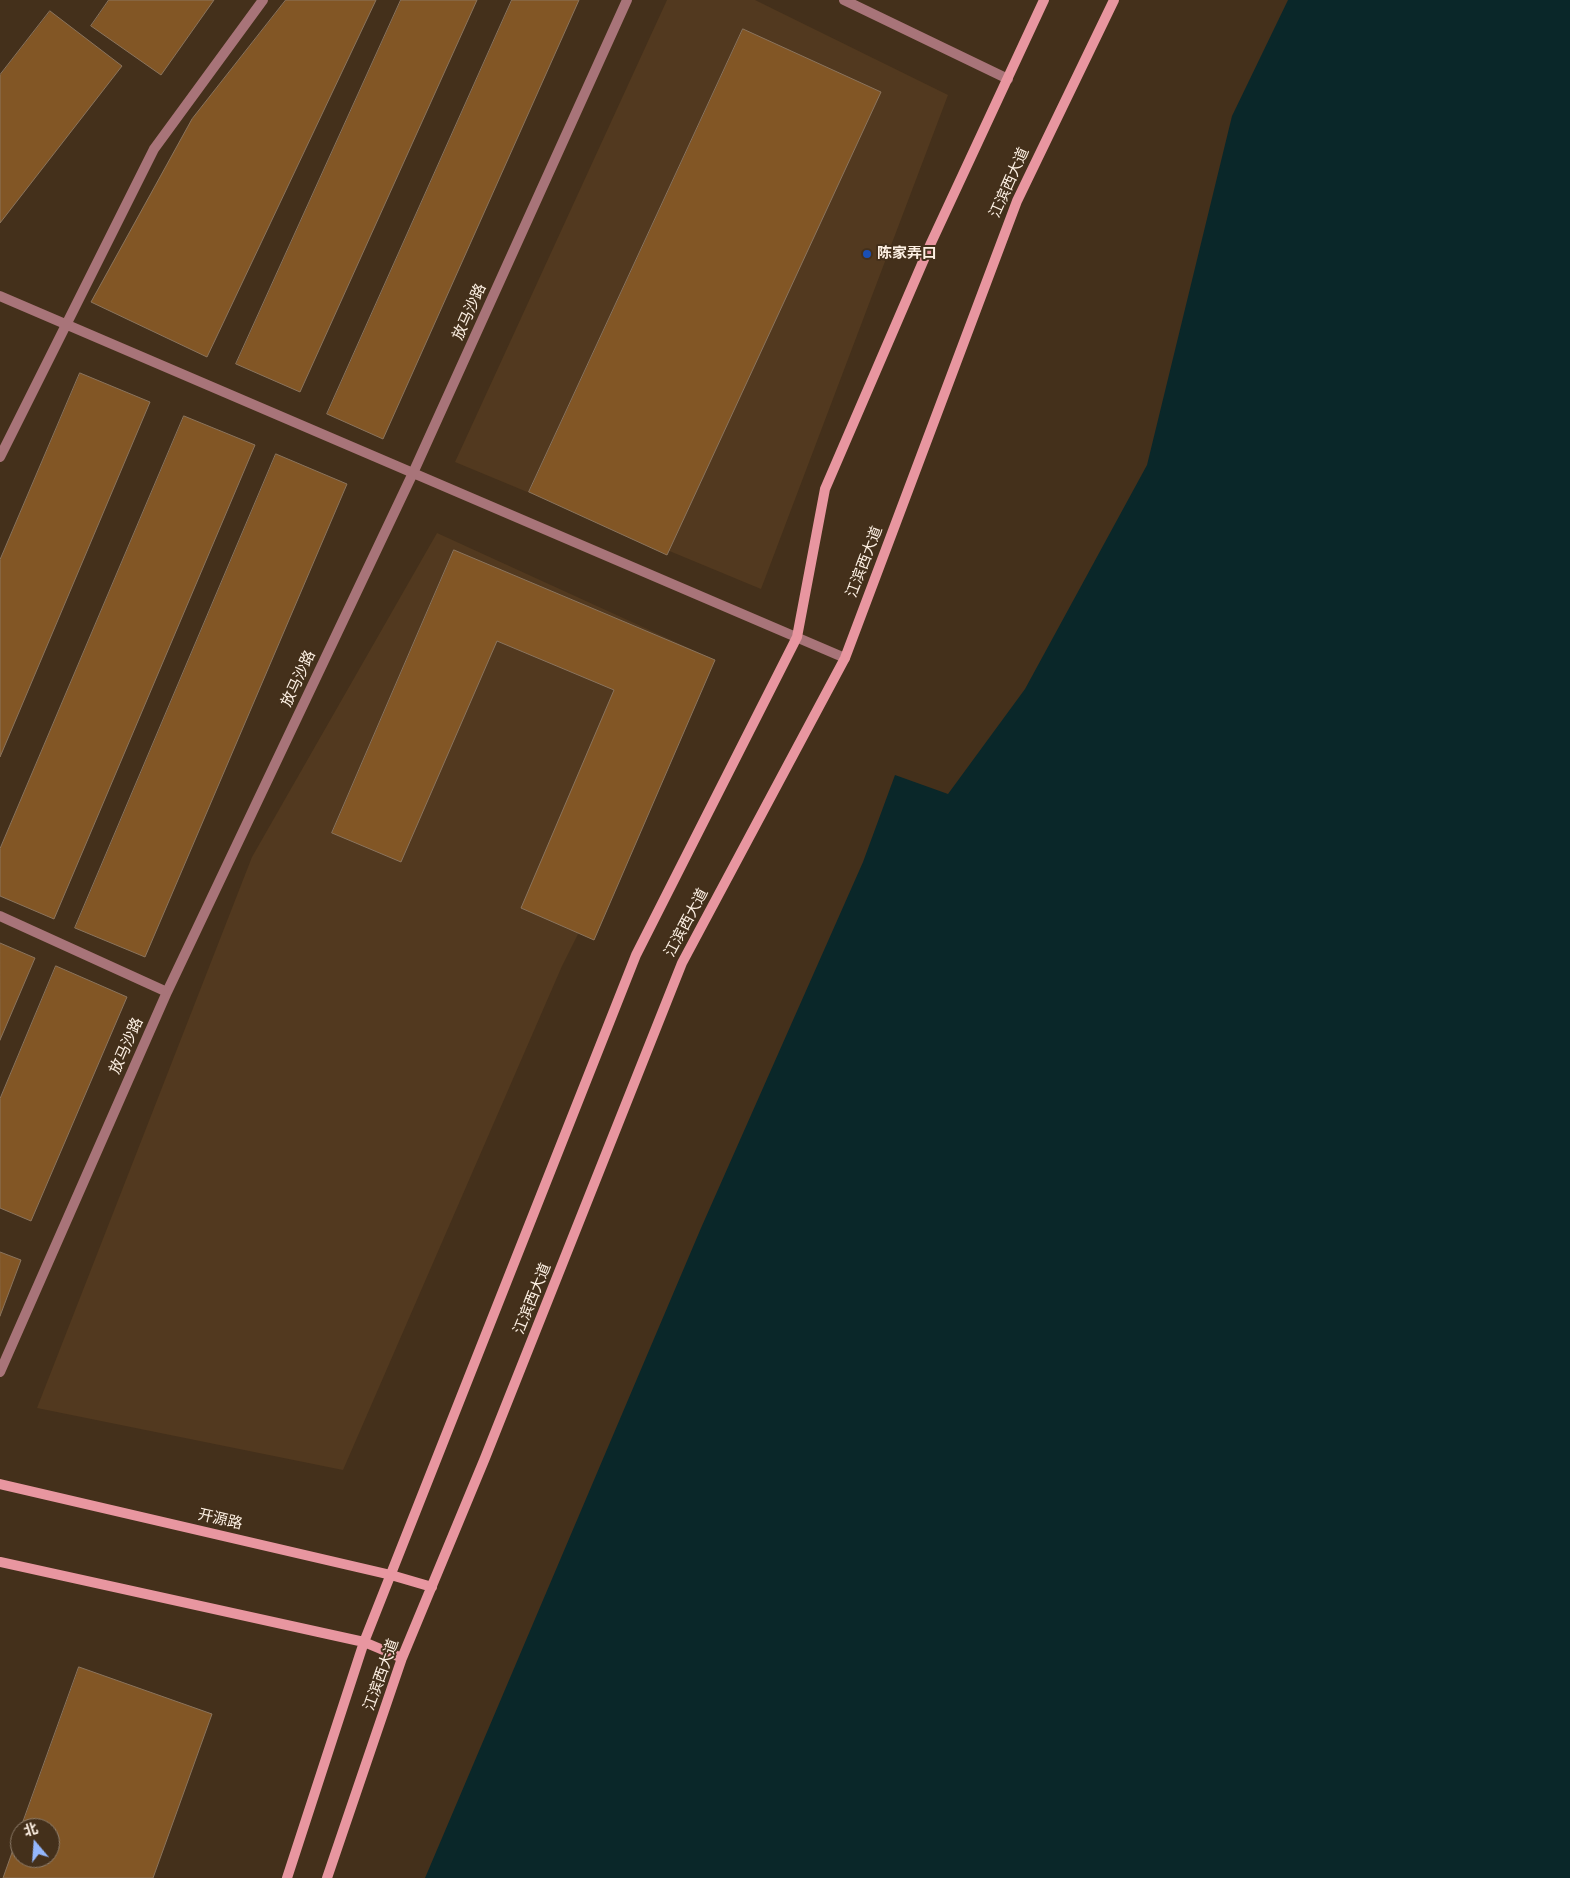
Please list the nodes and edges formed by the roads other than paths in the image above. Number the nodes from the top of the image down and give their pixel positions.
1 (263, 0) edge
2 (627, 0) edge
3 (844, 0) edge
4 (1044, 0) edge
5 (1114, 0) edge
6 (1008, 79) junction
7 (0, 296) edge
8 (66, 325) junction
9 (0, 457) edge
10 (413, 473) junction
11 (797, 637) junction
12 (845, 658) junction
13 (0, 916) edge
14 (167, 992) junction
15 (0, 1372) edge
16 (0, 1484) edge
17 (0, 1562) edge
18 (391, 1575) junction
19 (432, 1587) junction
20 (364, 1642) junction
21 (402, 1658) junction
22 (287, 1878) edge
23 (327, 1878) edge

1 - 8 street
2 - 10 street, 放马沙路
3 - 6 street
4 - 6 main road, 江滨西大道
5 - 12 main road, 江滨西大道
6 - 11 main road, 江滨西大道
7 - 8 street
8 - 9 street
8 - 10 street
10 - 11 street
10 - 14 street, 放马沙路
11 - 12 street
11 - 18 main road, 江滨西大道
12 - 19 main road, 江滨西大道
13 - 14 street
14 - 15 street, 放马沙路
16 - 18 main road, 开源路
17 - 20 main road
18 - 19 main road, 开源路
18 - 20 main road, 江滨西大道
19 - 21 main road, 江滨西大道
20 - 21 main road
20 - 22 main road, 江滨西大道
21 - 23 main road, 江滨西大道

